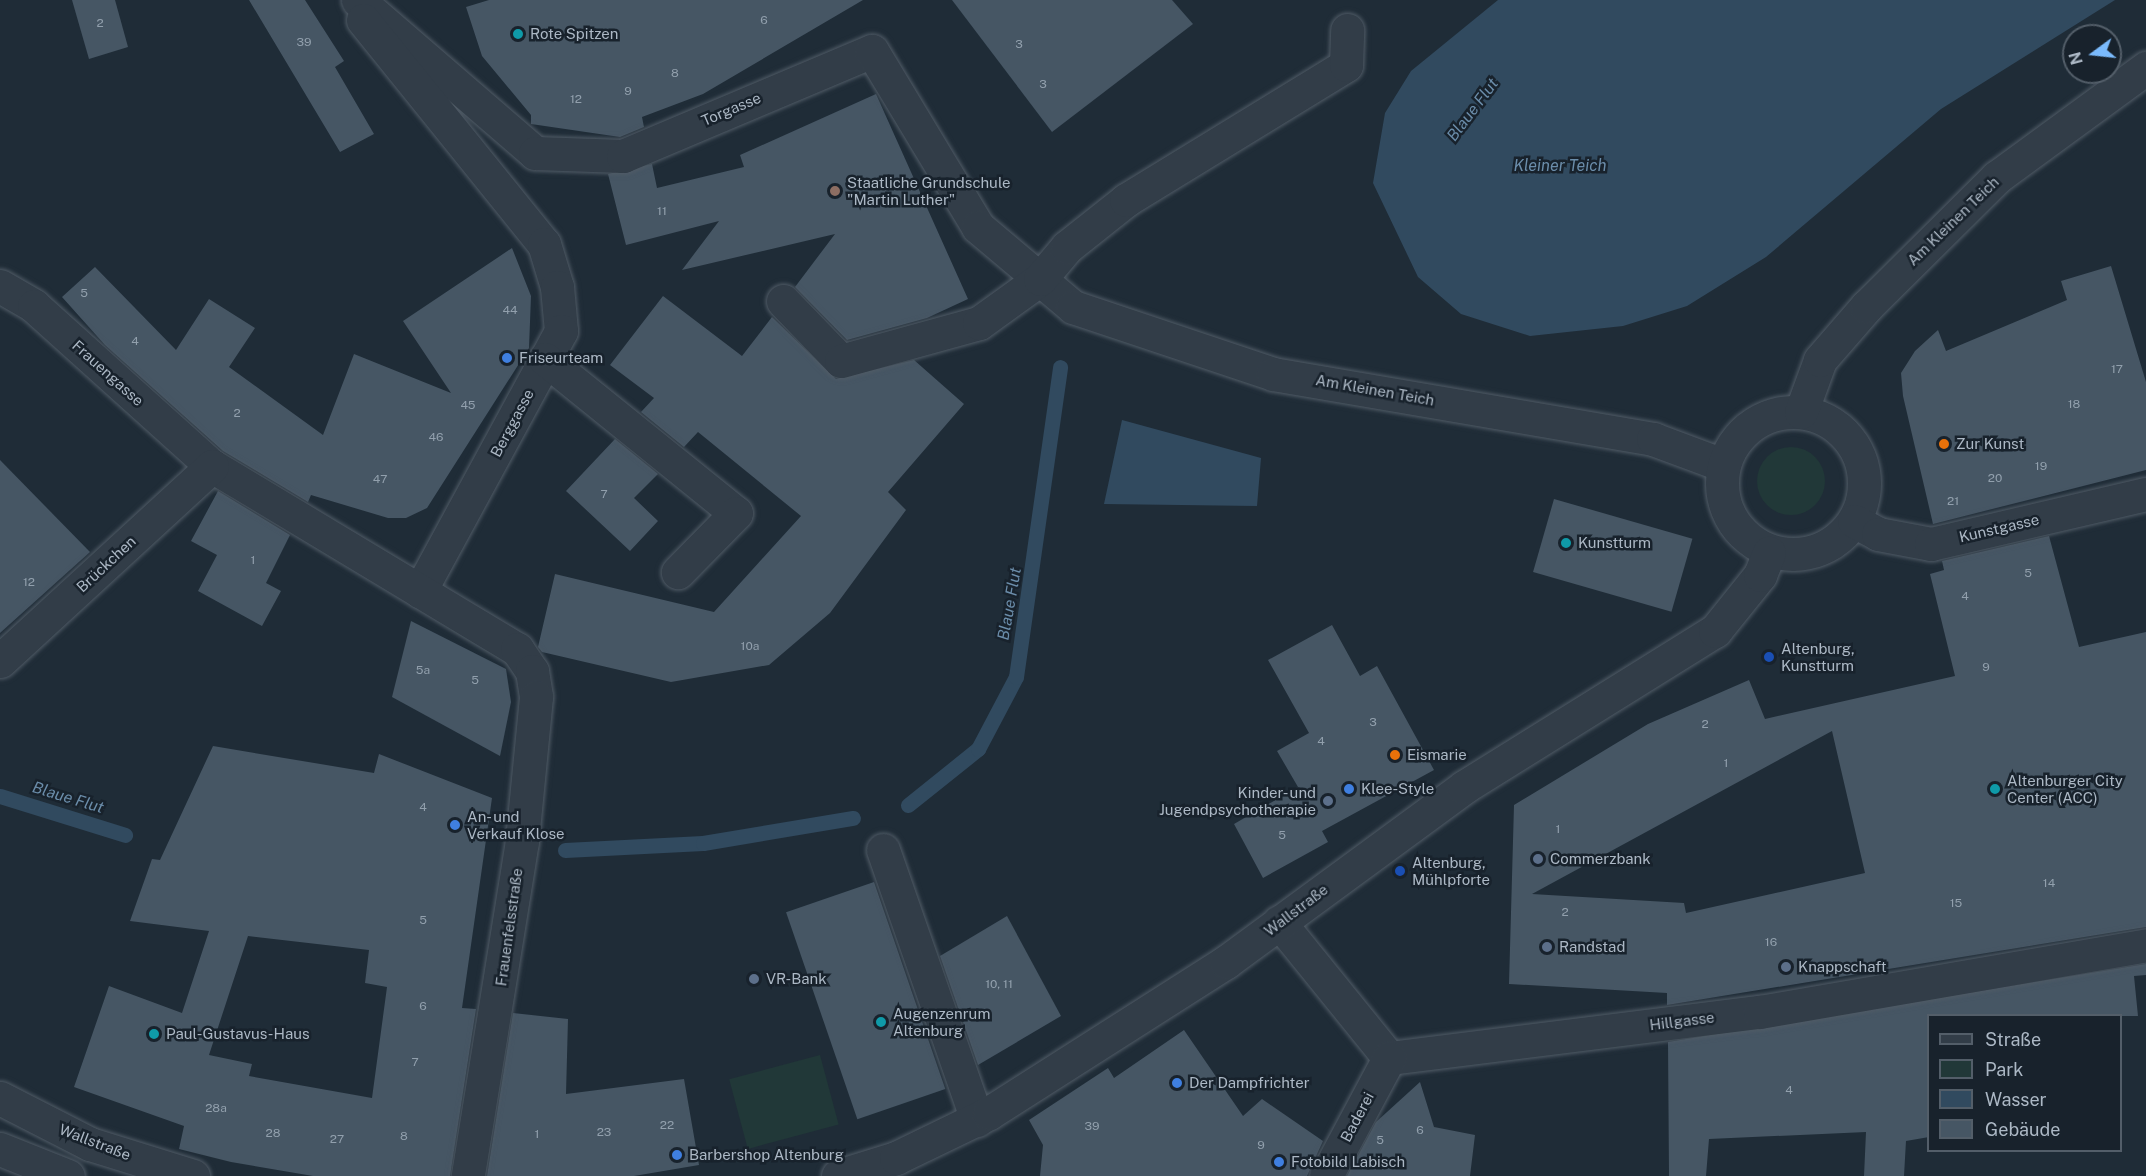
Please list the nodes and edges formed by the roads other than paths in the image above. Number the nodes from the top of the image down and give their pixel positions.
1 (348, 0) edge
2 (358, 0) edge
3 (1347, 30) dead end
4 (2146, 68) edge
5 (1040, 279) junction
6 (0, 286) edge
7 (783, 301) dead end
8 (545, 359) junction
9 (1801, 412) junction
10 (1724, 465) junction
11 (212, 466) junction
12 (2146, 494) edge
13 (1854, 521) junction
14 (1769, 553) junction
15 (678, 572) dead end
16 (420, 591) junction
17 (0, 661) edge
18 (883, 850) dead end
19 (1279, 922) junction
20 (2146, 945) edge
21 (1389, 1058) junction
22 (0, 1098) edge
23 (977, 1120) junction
24 (0, 1149) edge
25 (68, 1176) edge
26 (193, 1176) edge
27 (468, 1176) edge
28 (838, 1176) edge
29 (1326, 1176) edge

1 - 8 street, Berggasse
2 - 5 street, Torgasse
3 - 5 street
4 - 9 street, Am Kleinen Teich
5 - 7 street
5 - 10 street, Am Kleinen Teich
6 - 11 street, Frauengasse
8 - 15 street
8 - 16 street, Berggasse
9 - 10 street
9 - 13 street
10 - 14 street
11 - 16 street
11 - 17 street, Brückchen
12 - 13 street, Kunstgasse
13 - 14 street
14 - 19 street, Wallstraße
16 - 27 street, Frauenfelsstraße
18 - 23 street
19 - 21 street
19 - 23 street, Wallstraße
20 - 21 street, Hillgasse
21 - 29 street, Baderei
22 - 26 street, Wallstraße
23 - 28 street, Wallstraße
24 - 25 street

